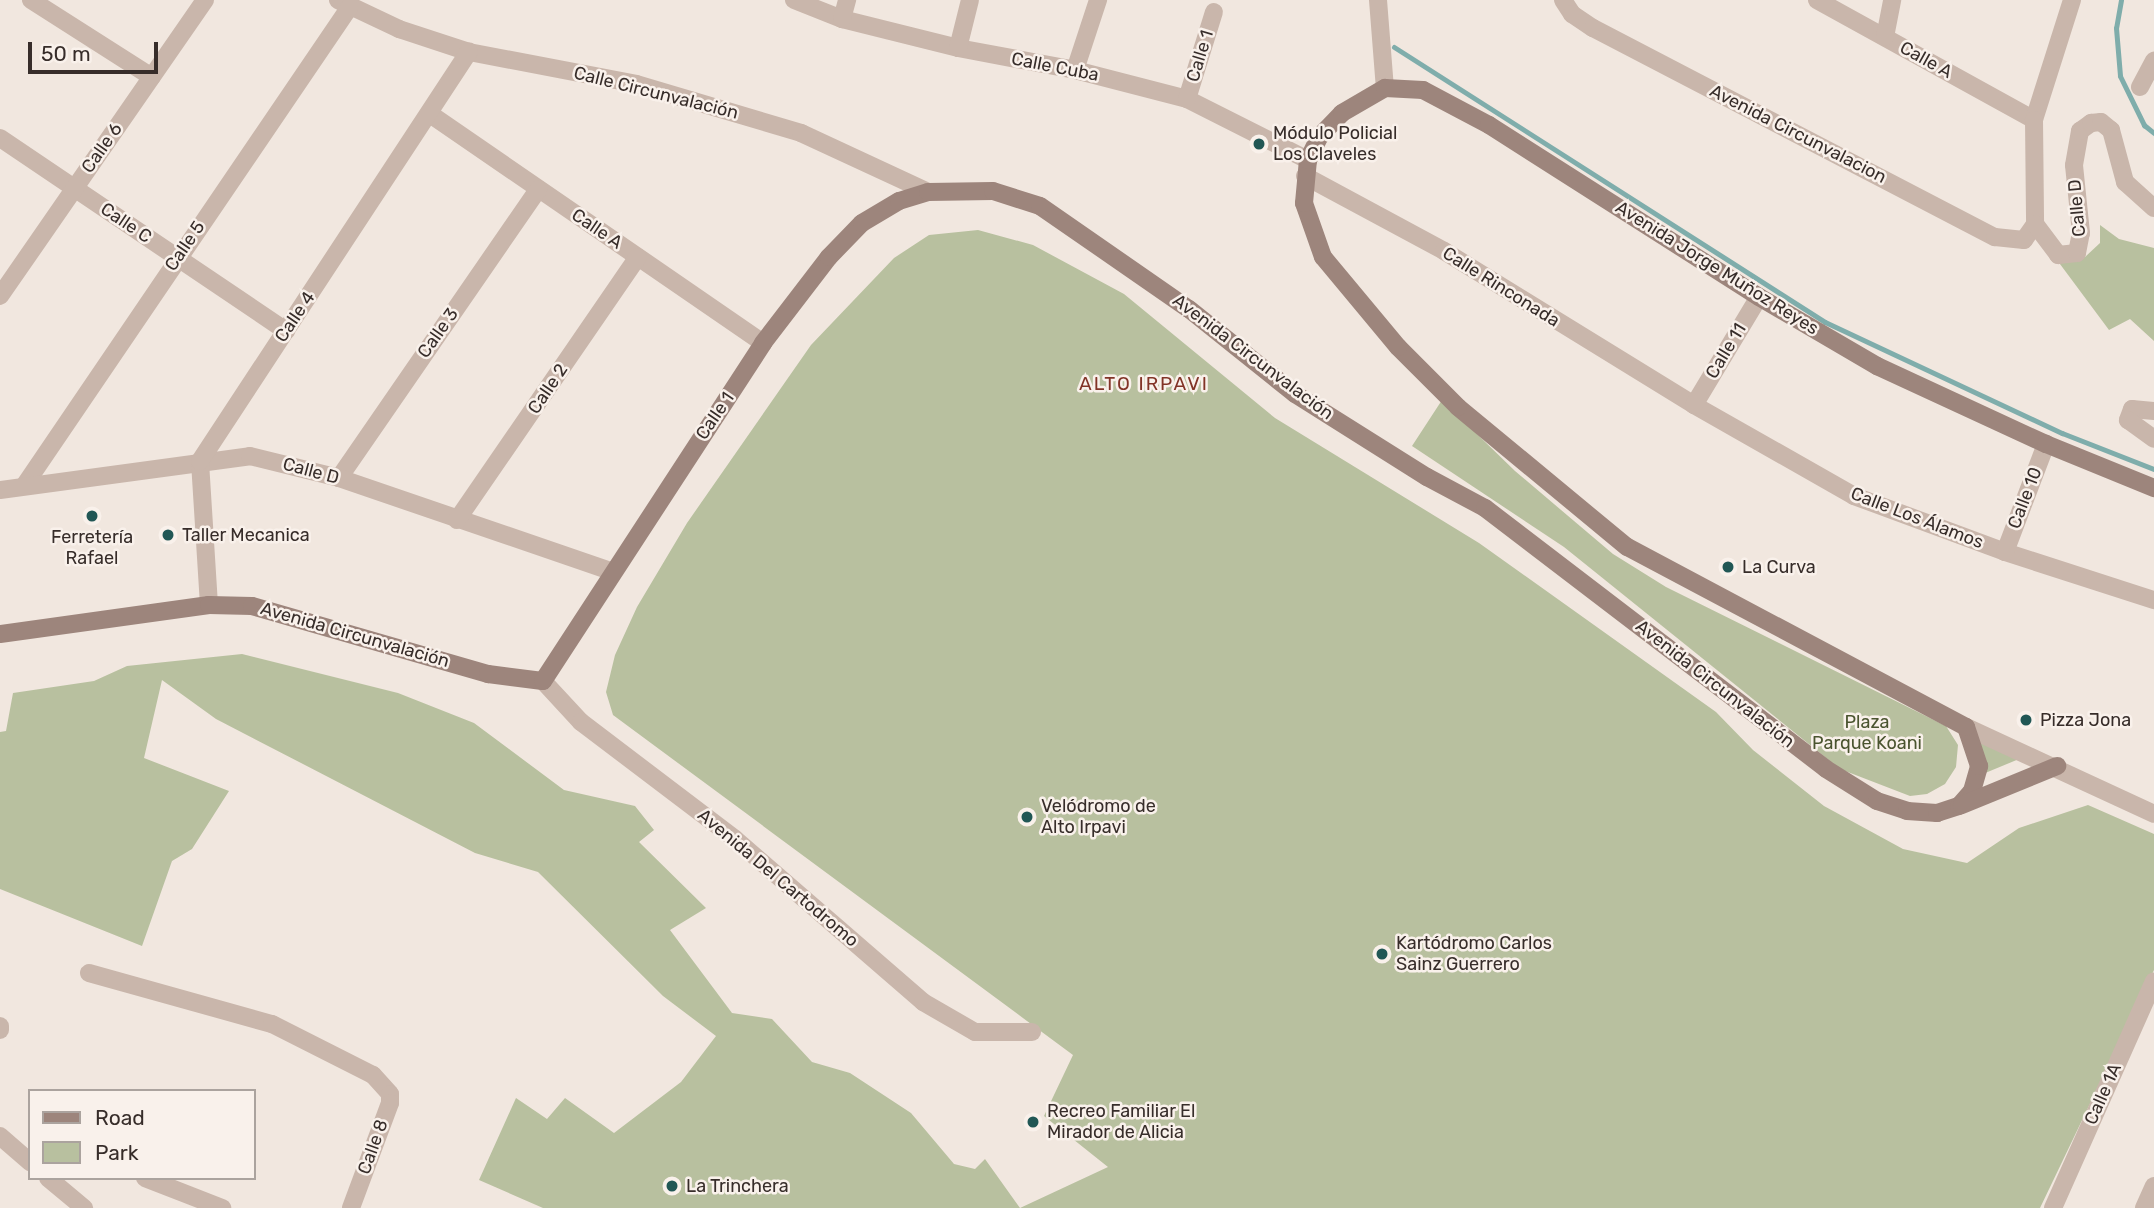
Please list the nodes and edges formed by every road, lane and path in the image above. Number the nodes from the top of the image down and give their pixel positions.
1 (31, 0) edge
2 (205, 0) edge
3 (793, 0) edge
4 (848, 0) edge
5 (970, 0) edge
6 (1098, 0) edge
7 (1378, 0) edge
8 (1563, 0) edge
9 (1817, 0) edge
10 (1892, 0) edge
11 (2072, 0) edge
12 (344, 4) edge
13 (1214, 12) dead end
14 (842, 19) junction
15 (1885, 37) junction
16 (958, 48) junction
17 (468, 52) junction
18 (2154, 61) edge
19 (1075, 70) junction
20 (152, 77) junction
21 (2140, 87) dead end
22 (1385, 88) junction
23 (1187, 99) junction
24 (430, 114) junction
25 (2034, 120) junction
26 (0, 138) edge
27 (1306, 168) junction
28 (75, 188) junction
29 (538, 189) junction
30 (928, 192) junction
31 (2154, 208) edge
32 (2035, 224) junction
33 (638, 257) junction
34 (178, 258) junction
35 (0, 296) edge
36 (1759, 297) junction
37 (286, 331) junction
38 (763, 343) junction
39 (1693, 405) junction
40 (2154, 411) edge
41 (2154, 439) edge
42 (2046, 444) junction
43 (200, 461) junction
44 (338, 478) junction
45 (24, 486) junction
46 (2154, 488) edge
47 (0, 490) edge
48 (457, 520) junction
49 (2005, 552) junction
50 (611, 571) junction
51 (2154, 600) edge
52 (209, 605) junction
53 (0, 635) edge
54 (543, 681) junction
55 (1966, 727) junction
56 (2057, 766) junction
57 (1959, 806) junction
58 (2154, 814) edge
59 (89, 973) dead end
60 (2154, 981) edge
61 (1032, 1032) dead end
62 (2, 1139) edge
63 (28, 1139) edge
64 (28, 1160) edge
65 (50, 1180) edge
66 (150, 1180) edge
67 (2154, 1186) edge
68 (84, 1208) edge
69 (222, 1208) edge
70 (351, 1208) edge
71 (2053, 1208) edge
72 (2144, 1208) edge

1 - 20 street
2 - 20 street, Calle 6
3 - 14 street, Calle Cuba
4 - 14 street
5 - 16 street
6 - 19 street
7 - 22 street
8 - 32 street, Avenida Circunvalacion
9 - 15 street, Calle A
10 - 15 street
11 - 25 street
12 - 17 street, Calle Circunvalación
12 - 34 street, Calle 5
13 - 23 street, Calle 1
14 - 16 street, Calle Cuba
15 - 25 street, Calle A
16 - 19 street, Calle Cuba
17 - 24 street, Calle 4
17 - 30 street, Calle Circunvalación
18 - 21 street
19 - 23 street, Calle Cuba
20 - 28 street, Calle 6
22 - 27 street
22 - 36 street, Avenida Jorge Muñoz Reyes
23 - 27 street, Calle Cuba
24 - 29 street, Calle A
24 - 37 street, Calle 4
25 - 32 street
26 - 28 street, Calle C
27 - 39 street, Calle Rinconada
27 - 55 street
28 - 34 street, Calle C
28 - 35 street, Calle 6
29 - 33 street, Calle A
29 - 44 street, Calle 3
30 - 38 street, Calle 1
30 - 57 street, Avenida Circunvalación
31 - 32 street, Calle D
33 - 38 street, Calle A
33 - 48 street, Calle 2
34 - 37 street, Calle C
34 - 45 street, Calle 5
36 - 39 street, Calle 11
36 - 42 street, Avenida Jorge Muñoz Reyes
37 - 43 street, Calle 4
38 - 50 street, Calle 1
39 - 49 street, Calle Los Álamos
40 - 41 street
42 - 46 street, Avenida Jorge Muñoz Reyes
42 - 49 street, Calle 10
43 - 44 street, Calle D
43 - 45 street, Calle D
43 - 52 street
44 - 48 street, Calle D
45 - 47 street, Calle D
48 - 50 street, Calle D
49 - 51 street, Calle Los Álamos
50 - 54 street, Calle 1
52 - 53 street, Avenida Circunvalación
52 - 54 street, Avenida Circunvalación
54 - 61 street, Avenida Del Cartodromo
55 - 56 street
55 - 57 street
56 - 57 street, Avenida Circunvalación
56 - 58 street
59 - 70 street, Calle 8
60 - 71 street, Calle 1A
62 - 63 street
62 - 64 street
65 - 68 street
66 - 69 street
67 - 72 street

